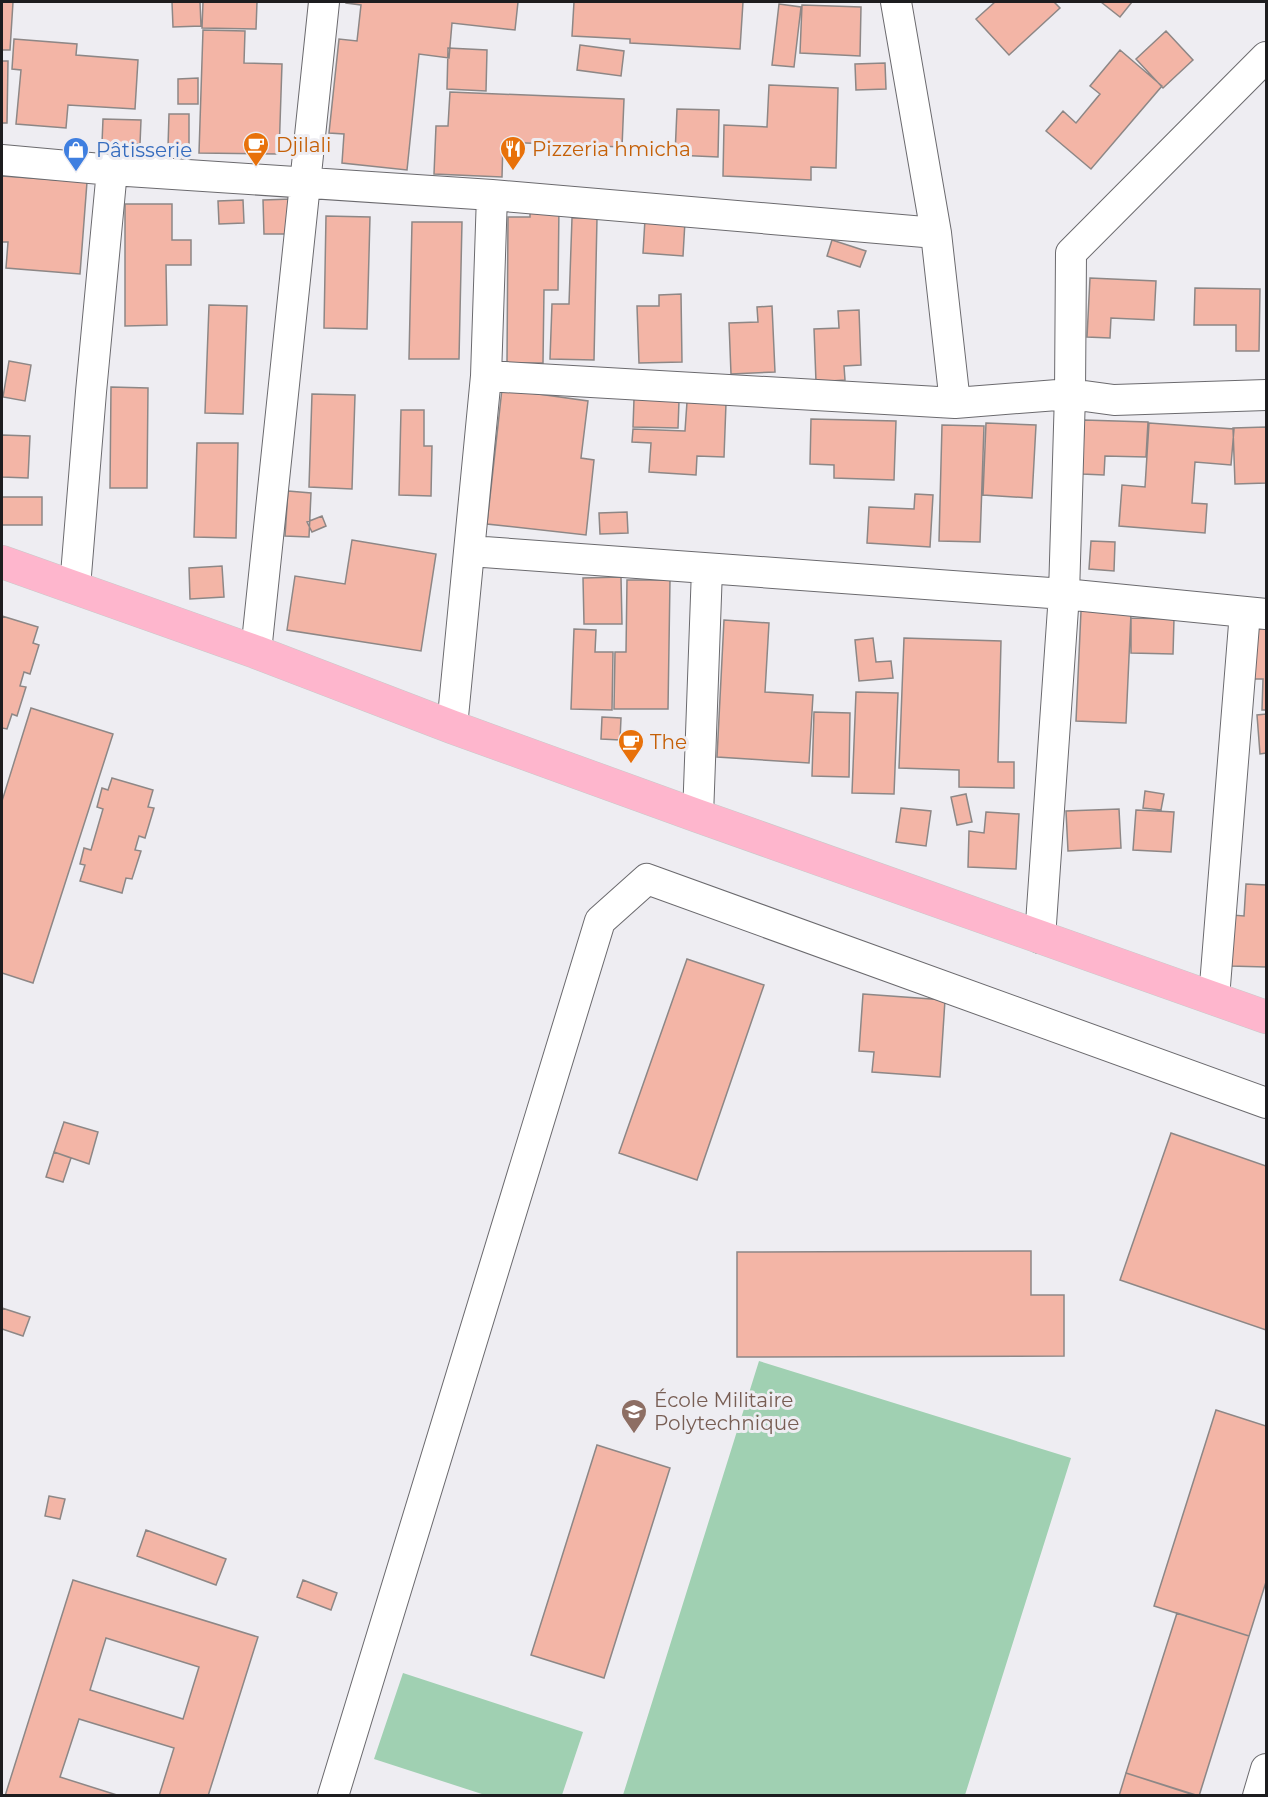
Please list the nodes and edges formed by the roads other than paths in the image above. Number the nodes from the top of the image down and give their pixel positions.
1 (324, 2) edge
2 (896, 2) edge
3 (1266, 57) edge
4 (2, 160) edge
5 (112, 171) junction
6 (305, 183) junction
7 (492, 195) junction
8 (936, 233) junction
9 (486, 376) junction
10 (1070, 394) junction
11 (1266, 395) edge
12 (955, 403) junction
13 (470, 551) junction
14 (2, 562) edge
15 (707, 569) junction
16 (75, 588) junction
17 (1064, 594) junction
18 (1256, 613) edge
19 (256, 652) junction
20 (452, 727) junction
21 (698, 816) junction
22 (1040, 938) junction
23 (1214, 998) junction
24 (1266, 1017) edge
25 (1266, 1103) edge
26 (1266, 1769) edge
27 (333, 1796) edge
28 (1258, 1796) edge

1 - 6 street
2 - 8 street
3 - 10 street
4 - 5 street
5 - 6 street
5 - 16 street
6 - 7 street
6 - 19 street
7 - 8 street
7 - 9 street
8 - 12 street
9 - 12 street
9 - 13 street
10 - 11 street
10 - 12 street
10 - 17 street
13 - 15 street
13 - 20 street
14 - 16 main road
15 - 17 street
15 - 21 street
16 - 19 main road
17 - 18 street
17 - 22 street
18 - 23 street
19 - 20 main road
20 - 21 main road
21 - 22 main road
22 - 23 main road
23 - 24 main road
25 - 27 street
26 - 28 street

